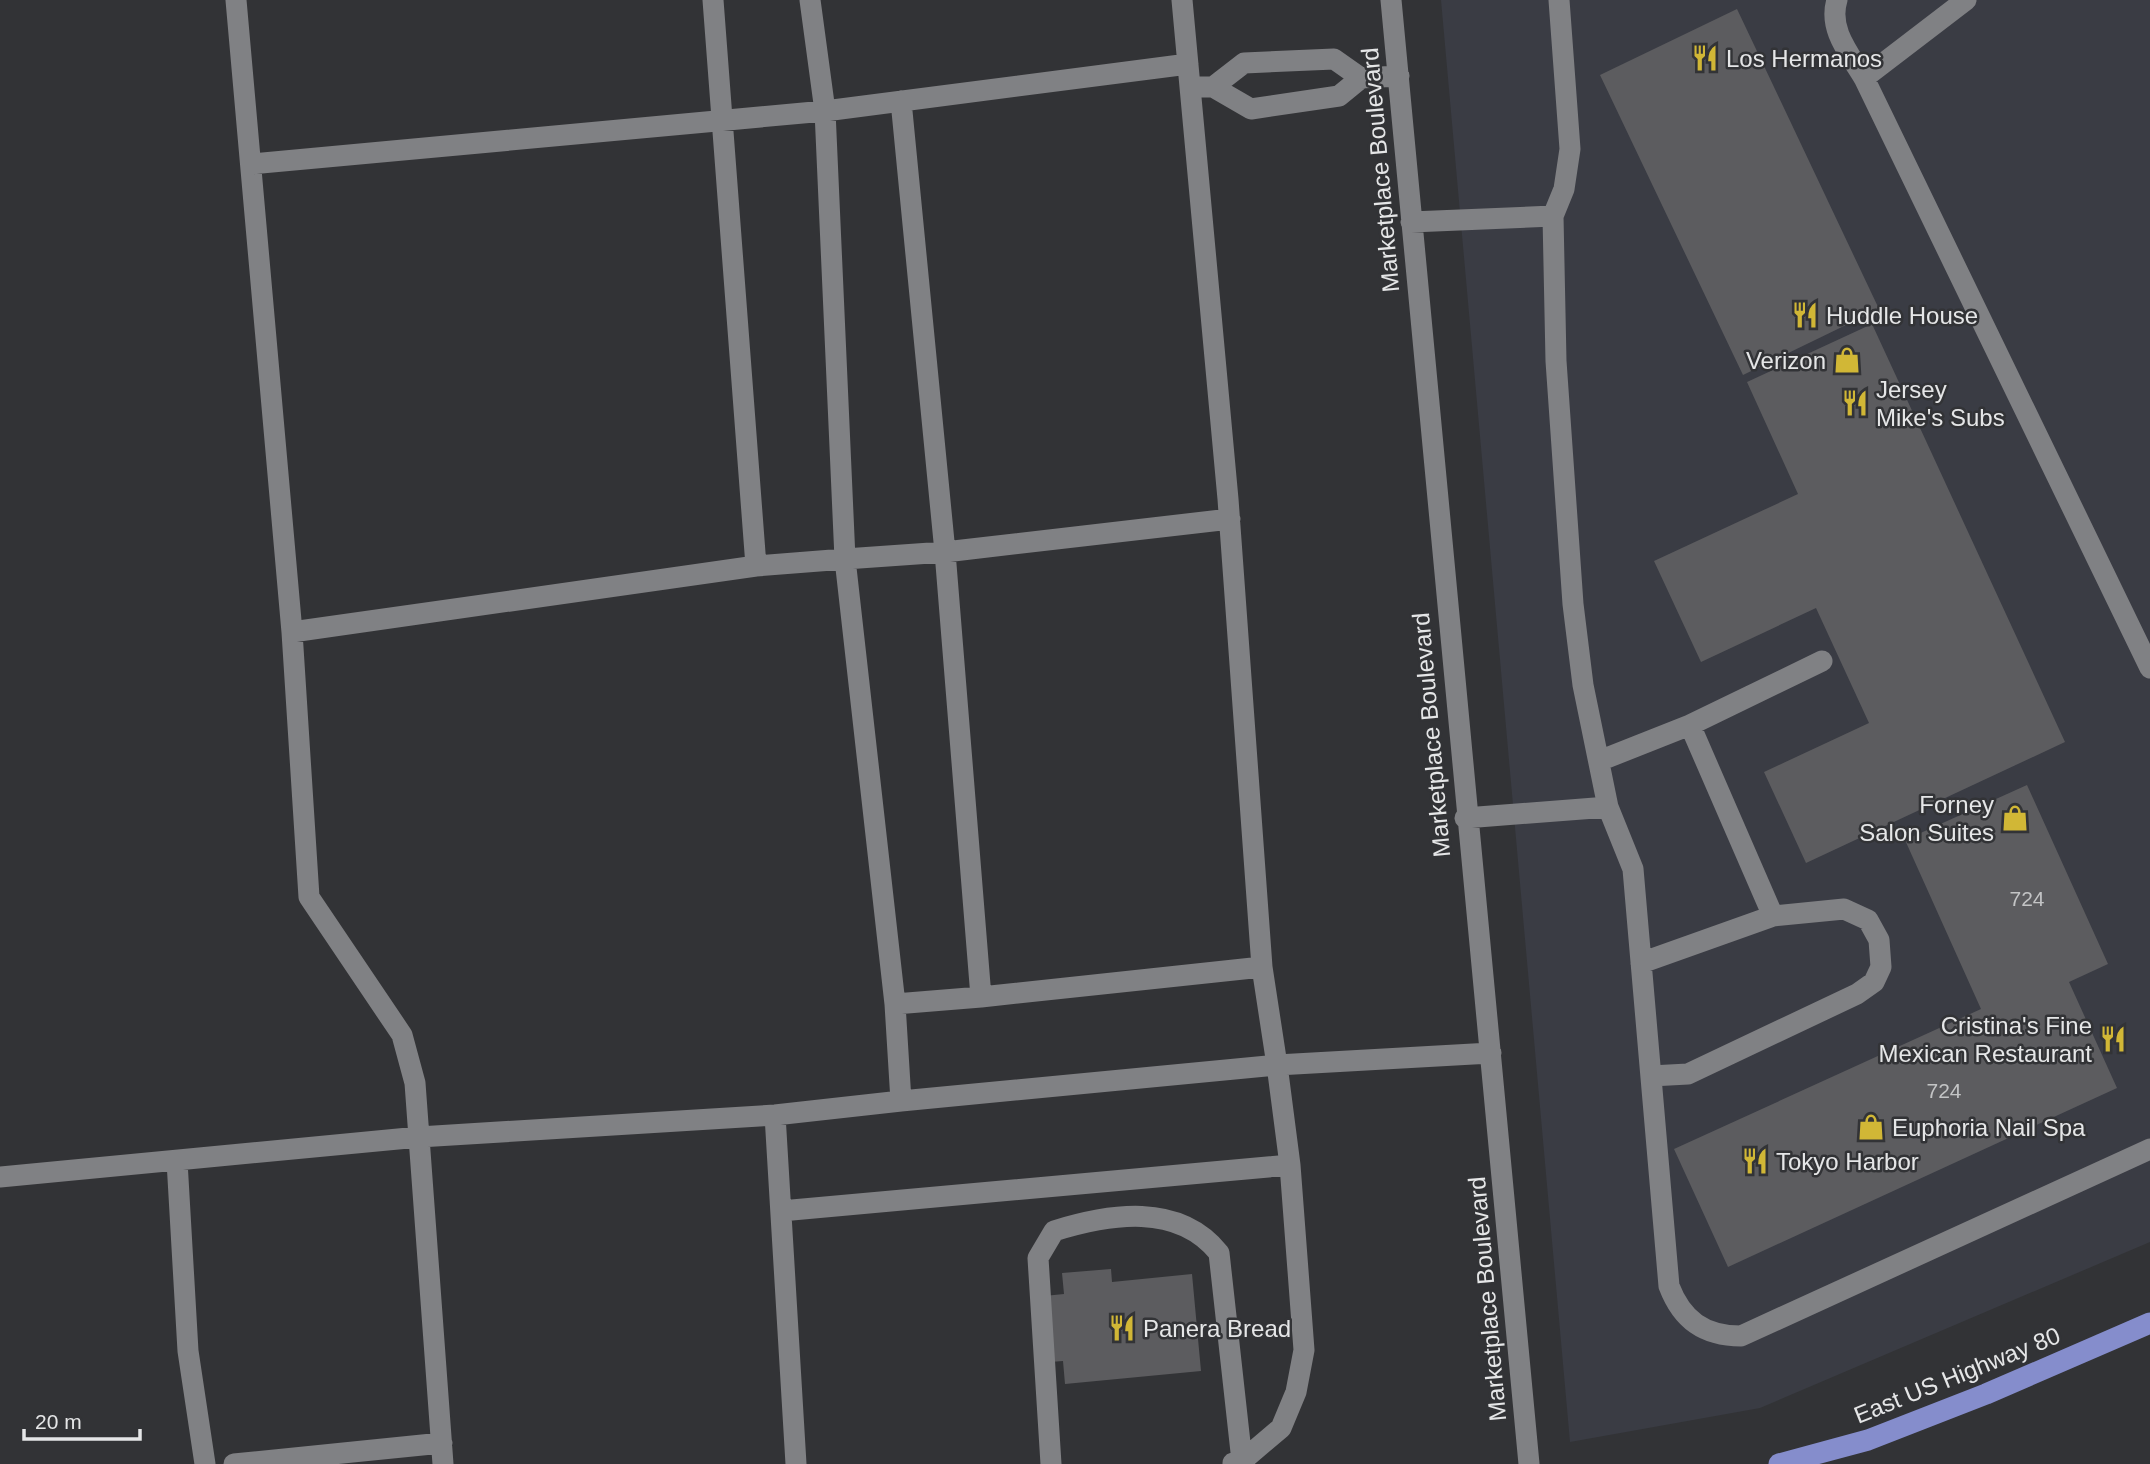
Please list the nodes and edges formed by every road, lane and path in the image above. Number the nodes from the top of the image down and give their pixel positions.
1 (236, 0) edge
2 (713, 0) edge
3 (1182, 0) edge
4 (1391, 0) edge
5 (1559, 0) edge
6 (1837, 0) edge
7 (1966, 0) edge
8 (816, 1) edge
9 (1188, 64) junction
10 (1399, 76) junction
11 (1361, 78) junction
12 (1864, 78) junction
13 (1191, 87) junction
14 (1213, 87) junction
15 (901, 100) junction
16 (825, 111) junction
17 (722, 119) junction
18 (251, 164) junction
19 (1553, 216) junction
20 (1411, 222) junction
21 (1230, 519) junction
22 (945, 552) junction
23 (845, 559) junction
24 (756, 566) junction
25 (292, 632) junction
26 (1822, 661) dead end
27 (2150, 668) edge
28 (1690, 724) junction
29 (1600, 761) junction
30 (1608, 807) junction
31 (1465, 818) junction
32 (1773, 916) junction
33 (1641, 963) junction
34 (1262, 967) junction
35 (981, 997) junction
36 (895, 1004) junction
37 (1491, 1053) junction
38 (1277, 1065) junction
39 (1651, 1076) junction
40 (901, 1101) junction
41 (775, 1115) junction
42 (419, 1138) junction
43 (2150, 1149) edge
44 (177, 1161) junction
45 (1290, 1165) junction
46 (0, 1177) edge
47 (781, 1211) junction
48 (2150, 1323) edge
49 (443, 1454) edge
50 (1237, 1463) edge
51 (205, 1464) edge
52 (234, 1464) edge
53 (796, 1464) edge
54 (1051, 1464) edge
55 (1529, 1464) edge
56 (1779, 1464) edge

1 - 18 street
2 - 17 street
3 - 9 street
4 - 10 street, Marketplace Boulevard
5 - 19 street
6 - 12 street
7 - 12 street
8 - 16 street
9 - 13 street
9 - 15 street
10 - 11 street
10 - 20 street, Marketplace Boulevard
11 - 14 street
11 - 14 street
12 - 27 street
13 - 14 street
13 - 21 street
15 - 16 street
15 - 22 street
16 - 17 street
16 - 23 street
17 - 18 street
17 - 24 street
18 - 25 street
19 - 20 street
19 - 29 street
20 - 31 street, Marketplace Boulevard
21 - 22 street
21 - 34 street
22 - 23 street
22 - 35 street
23 - 24 street
23 - 36 street
24 - 25 street
25 - 42 street
26 - 28 street
28 - 29 street
28 - 32 street
29 - 30 street
30 - 31 street
30 - 33 street
31 - 37 street, Marketplace Boulevard
32 - 33 street
32 - 39 street
33 - 39 street
34 - 35 street
34 - 38 street
35 - 36 street
36 - 40 street
37 - 38 street
37 - 55 street, Marketplace Boulevard
38 - 40 street
38 - 45 street
39 - 43 street
40 - 41 street
41 - 42 street
41 - 47 street
42 - 44 street
42 - 49 street
44 - 46 street
44 - 51 street
45 - 47 street
45 - 50 street
47 - 53 street
48 - 56 main road, East US Highway 80
49 - 52 street
50 - 54 street

